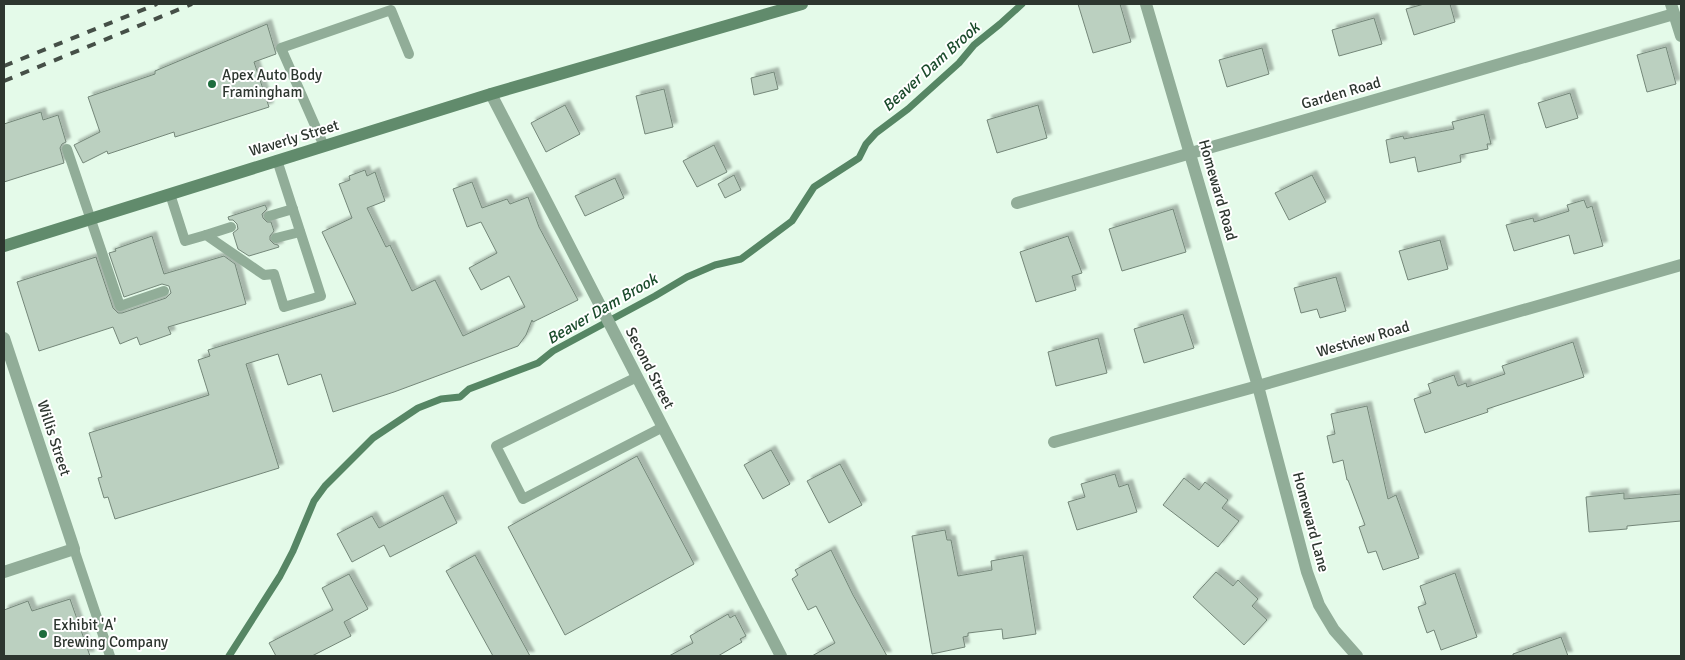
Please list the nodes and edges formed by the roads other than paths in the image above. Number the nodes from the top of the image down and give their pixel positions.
1 (802, 4) edge
2 (1146, 4) edge
3 (1672, 9) edge
4 (1681, 36) edge
5 (409, 54) dead end
6 (491, 94) junction
7 (324, 146) junction
8 (67, 149) dead end
9 (1190, 153) junction
10 (277, 160) junction
11 (170, 194) junction
12 (1017, 203) dead end
13 (293, 209) junction
14 (269, 216) dead end
15 (91, 218) junction
16 (232, 227) dead end
17 (300, 232) junction
18 (206, 235) junction
19 (276, 238) dead end
20 (4, 246) edge
21 (1681, 265) edge
22 (164, 291) dead end
23 (4, 338) edge
24 (637, 377) junction
25 (1258, 386) junction
26 (663, 427) junction
27 (1054, 442) dead end
28 (74, 549) junction
29 (4, 572) edge
30 (110, 656) edge
31 (781, 656) edge
32 (1356, 656) edge

1 - 6 main road, Waverly Street
2 - 9 street, Homeward Road
3 - 4 street
3 - 9 street, Garden Road
5 - 7 lane
6 - 7 main road, Waverly Street
6 - 24 street, Second Street
7 - 10 main road, Waverly Street
8 - 15 lane
9 - 12 street, Garden Road
9 - 25 street, Homeward Road
10 - 11 main road, Waverly Street
10 - 13 lane
11 - 15 main road, Waverly Street
11 - 18 lane
13 - 14 lane
13 - 17 lane
15 - 20 main road, Waverly Street
15 - 22 lane
16 - 18 lane
17 - 18 lane
17 - 19 lane
21 - 25 street, Westview Road
23 - 28 street, Willis Street
24 - 26 street, Second Street
24 - 26 lane
25 - 27 street, Westview Road
25 - 32 street, Homeward Lane
26 - 31 street, Second Street
28 - 29 street
28 - 30 lane

